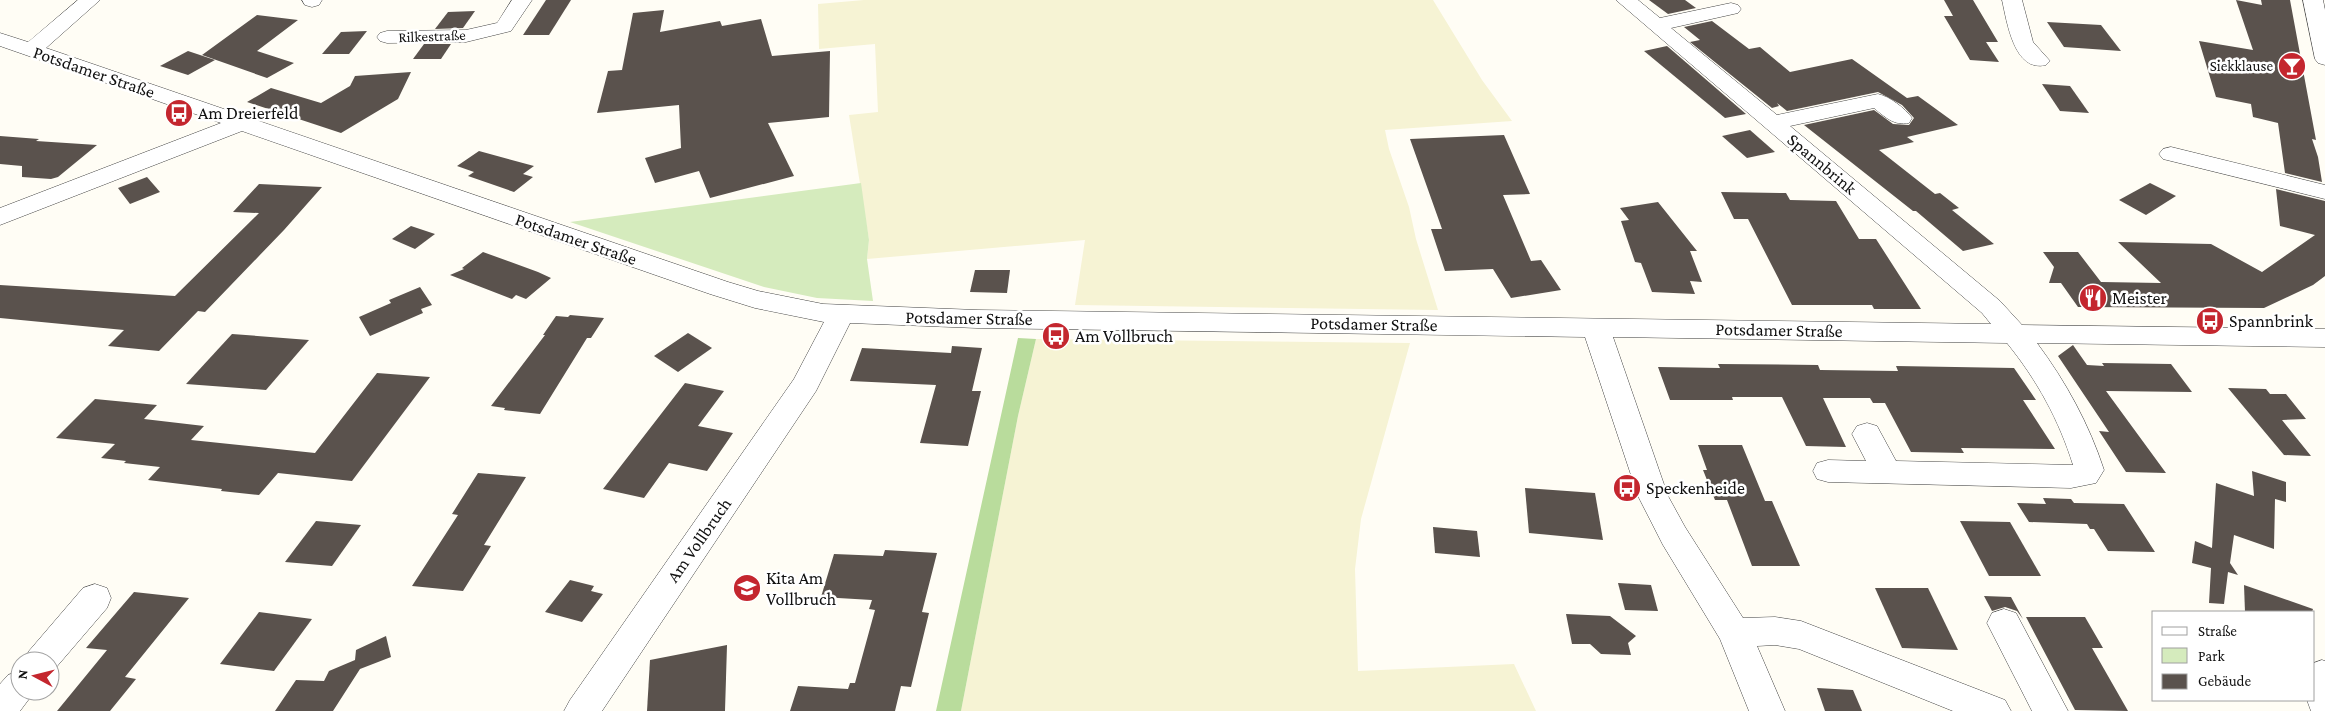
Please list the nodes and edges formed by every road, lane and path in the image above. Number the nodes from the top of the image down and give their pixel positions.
1 (90, 0) edge
2 (522, 0) edge
3 (1626, 0) edge
4 (2012, 0) edge
5 (2314, 0) edge
6 (1731, 9) dead end
7 (1655, 25) junction
8 (387, 37) dead end
9 (0, 39) edge
10 (31, 50) junction
11 (2325, 59) edge
12 (2039, 61) dead end
13 (1901, 118) dead end
14 (242, 123) junction
15 (1773, 123) junction
16 (2171, 154) dead end
17 (2325, 192) edge
18 (0, 216) edge
19 (841, 315) junction
20 (1596, 328) junction
21 (2014, 333) junction
22 (2325, 338) edge
23 (1867, 434) dead end
24 (1828, 471) dead end
25 (1887, 473) junction
26 (96, 598) dead end
27 (2004, 624) dead end
28 (1734, 634) junction
29 (50, 651) edge
30 (10, 698) edge
31 (0, 709) edge
32 (582, 711) edge
33 (1767, 711) edge
34 (1993, 711) edge
35 (2050, 711) edge

1 - 10 street
2 - 8 street, Rilkestraße
3 - 7 street, Spannbrink
4 - 12 street
5 - 11 street
6 - 7 street
7 - 15 street, Spannbrink
9 - 10 street, Potsdamer Straße
10 - 14 street, Potsdamer Straße
13 - 15 street
14 - 18 street
14 - 19 street, Potsdamer Straße
15 - 21 street, Spannbrink
16 - 17 street
19 - 20 street, Potsdamer Straße
19 - 32 street, Am Vollbruch
20 - 21 street, Potsdamer Straße
20 - 28 street
21 - 22 street, Potsdamer Straße
21 - 25 street
23 - 25 street
24 - 25 street
26 - 29 street
27 - 35 street
28 - 33 street
28 - 34 street
30 - 31 street

